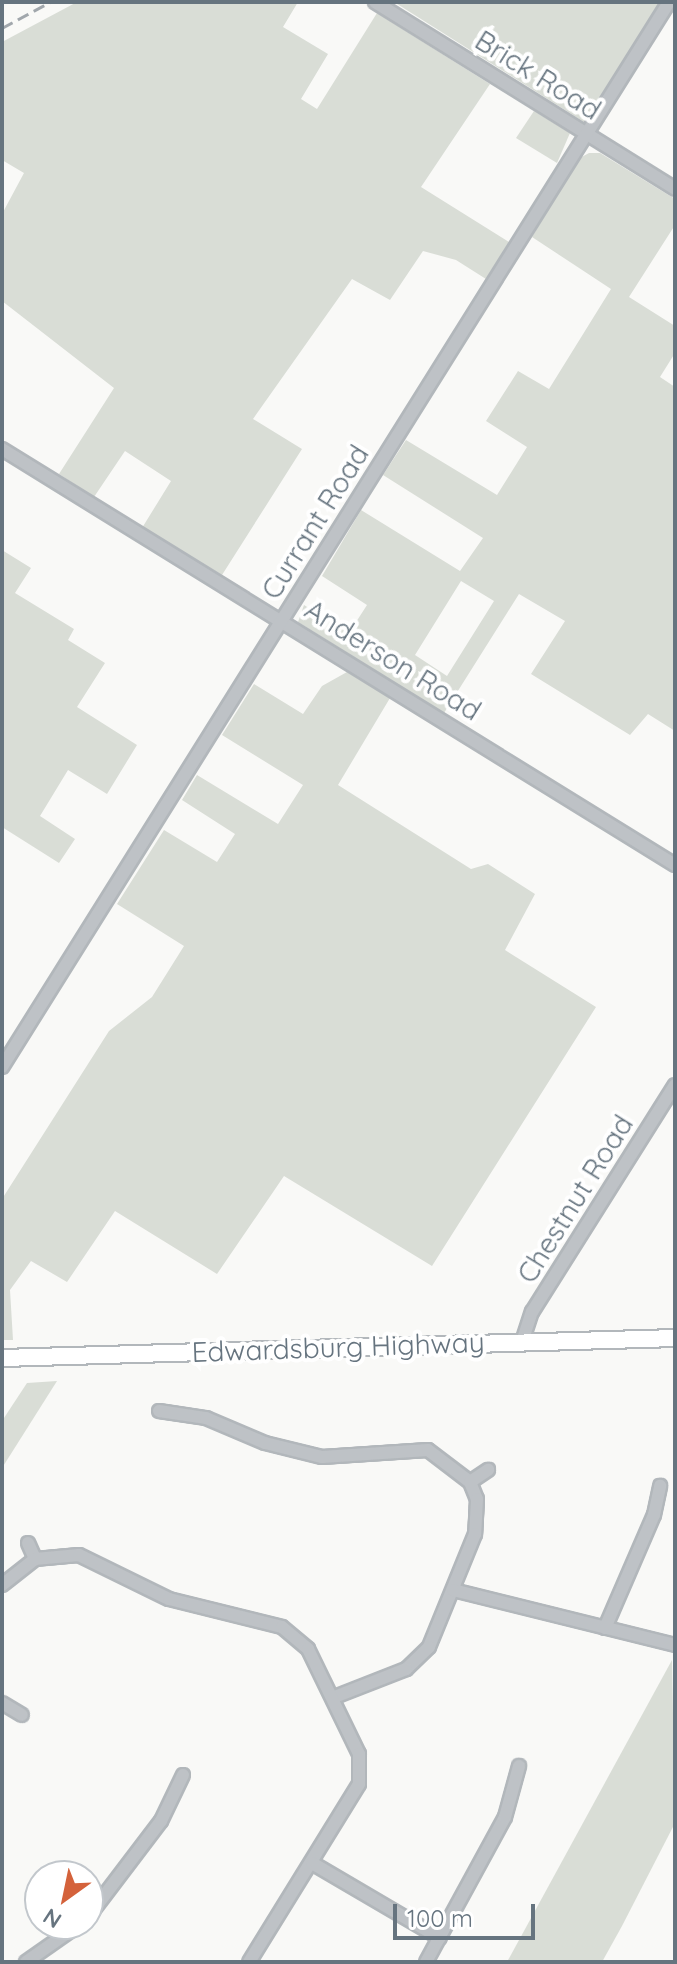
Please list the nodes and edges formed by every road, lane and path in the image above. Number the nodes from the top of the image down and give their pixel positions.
1 (375, 2) edge
2 (669, 2) edge
3 (586, 133) junction
4 (675, 189) edge
5 (2, 449) edge
6 (282, 620) junction
7 (675, 865) edge
8 (2, 1067) edge
9 (675, 1085) edge
10 (675, 1338) edge
11 (522, 1342) junction
12 (2, 1358) edge
13 (159, 1411) dead end
14 (488, 1470) dead end
15 (470, 1482) junction
16 (660, 1486) dead end
17 (28, 1543) dead end
18 (35, 1559) junction
19 (2, 1585) edge
20 (453, 1590) junction
21 (605, 1628) junction
22 (675, 1645) edge
23 (332, 1698) junction
24 (2, 1703) edge
25 (22, 1715) dead end
26 (519, 1766) dead end
27 (183, 1775) dead end
28 (312, 1863) junction
29 (104, 1891) edge
30 (440, 1938) junction
31 (58, 1940) edge
32 (44, 1950) junction
33 (26, 1962) edge
34 (54, 1962) edge
35 (249, 1962) edge
36 (426, 1962) edge

1 - 3 street, Brick Road
2 - 3 street, Currant Road
3 - 4 street, Brick Road
3 - 6 street, Currant Road
5 - 6 street, Anderson Road
6 - 7 street, Anderson Road
6 - 8 street, Currant Road
9 - 11 street, Chestnut Road
10 - 11 main road, Edwardsburg Highway
11 - 12 main road, Edwardsburg Highway
13 - 15 street
14 - 15 street
15 - 20 street
16 - 21 street
17 - 18 street
18 - 19 street
18 - 23 street
20 - 21 street
20 - 23 street
21 - 22 street
23 - 28 street
24 - 25 street
26 - 30 street
27 - 29 street
28 - 30 street
28 - 35 street
30 - 36 street
31 - 32 street
32 - 33 street
32 - 34 street

